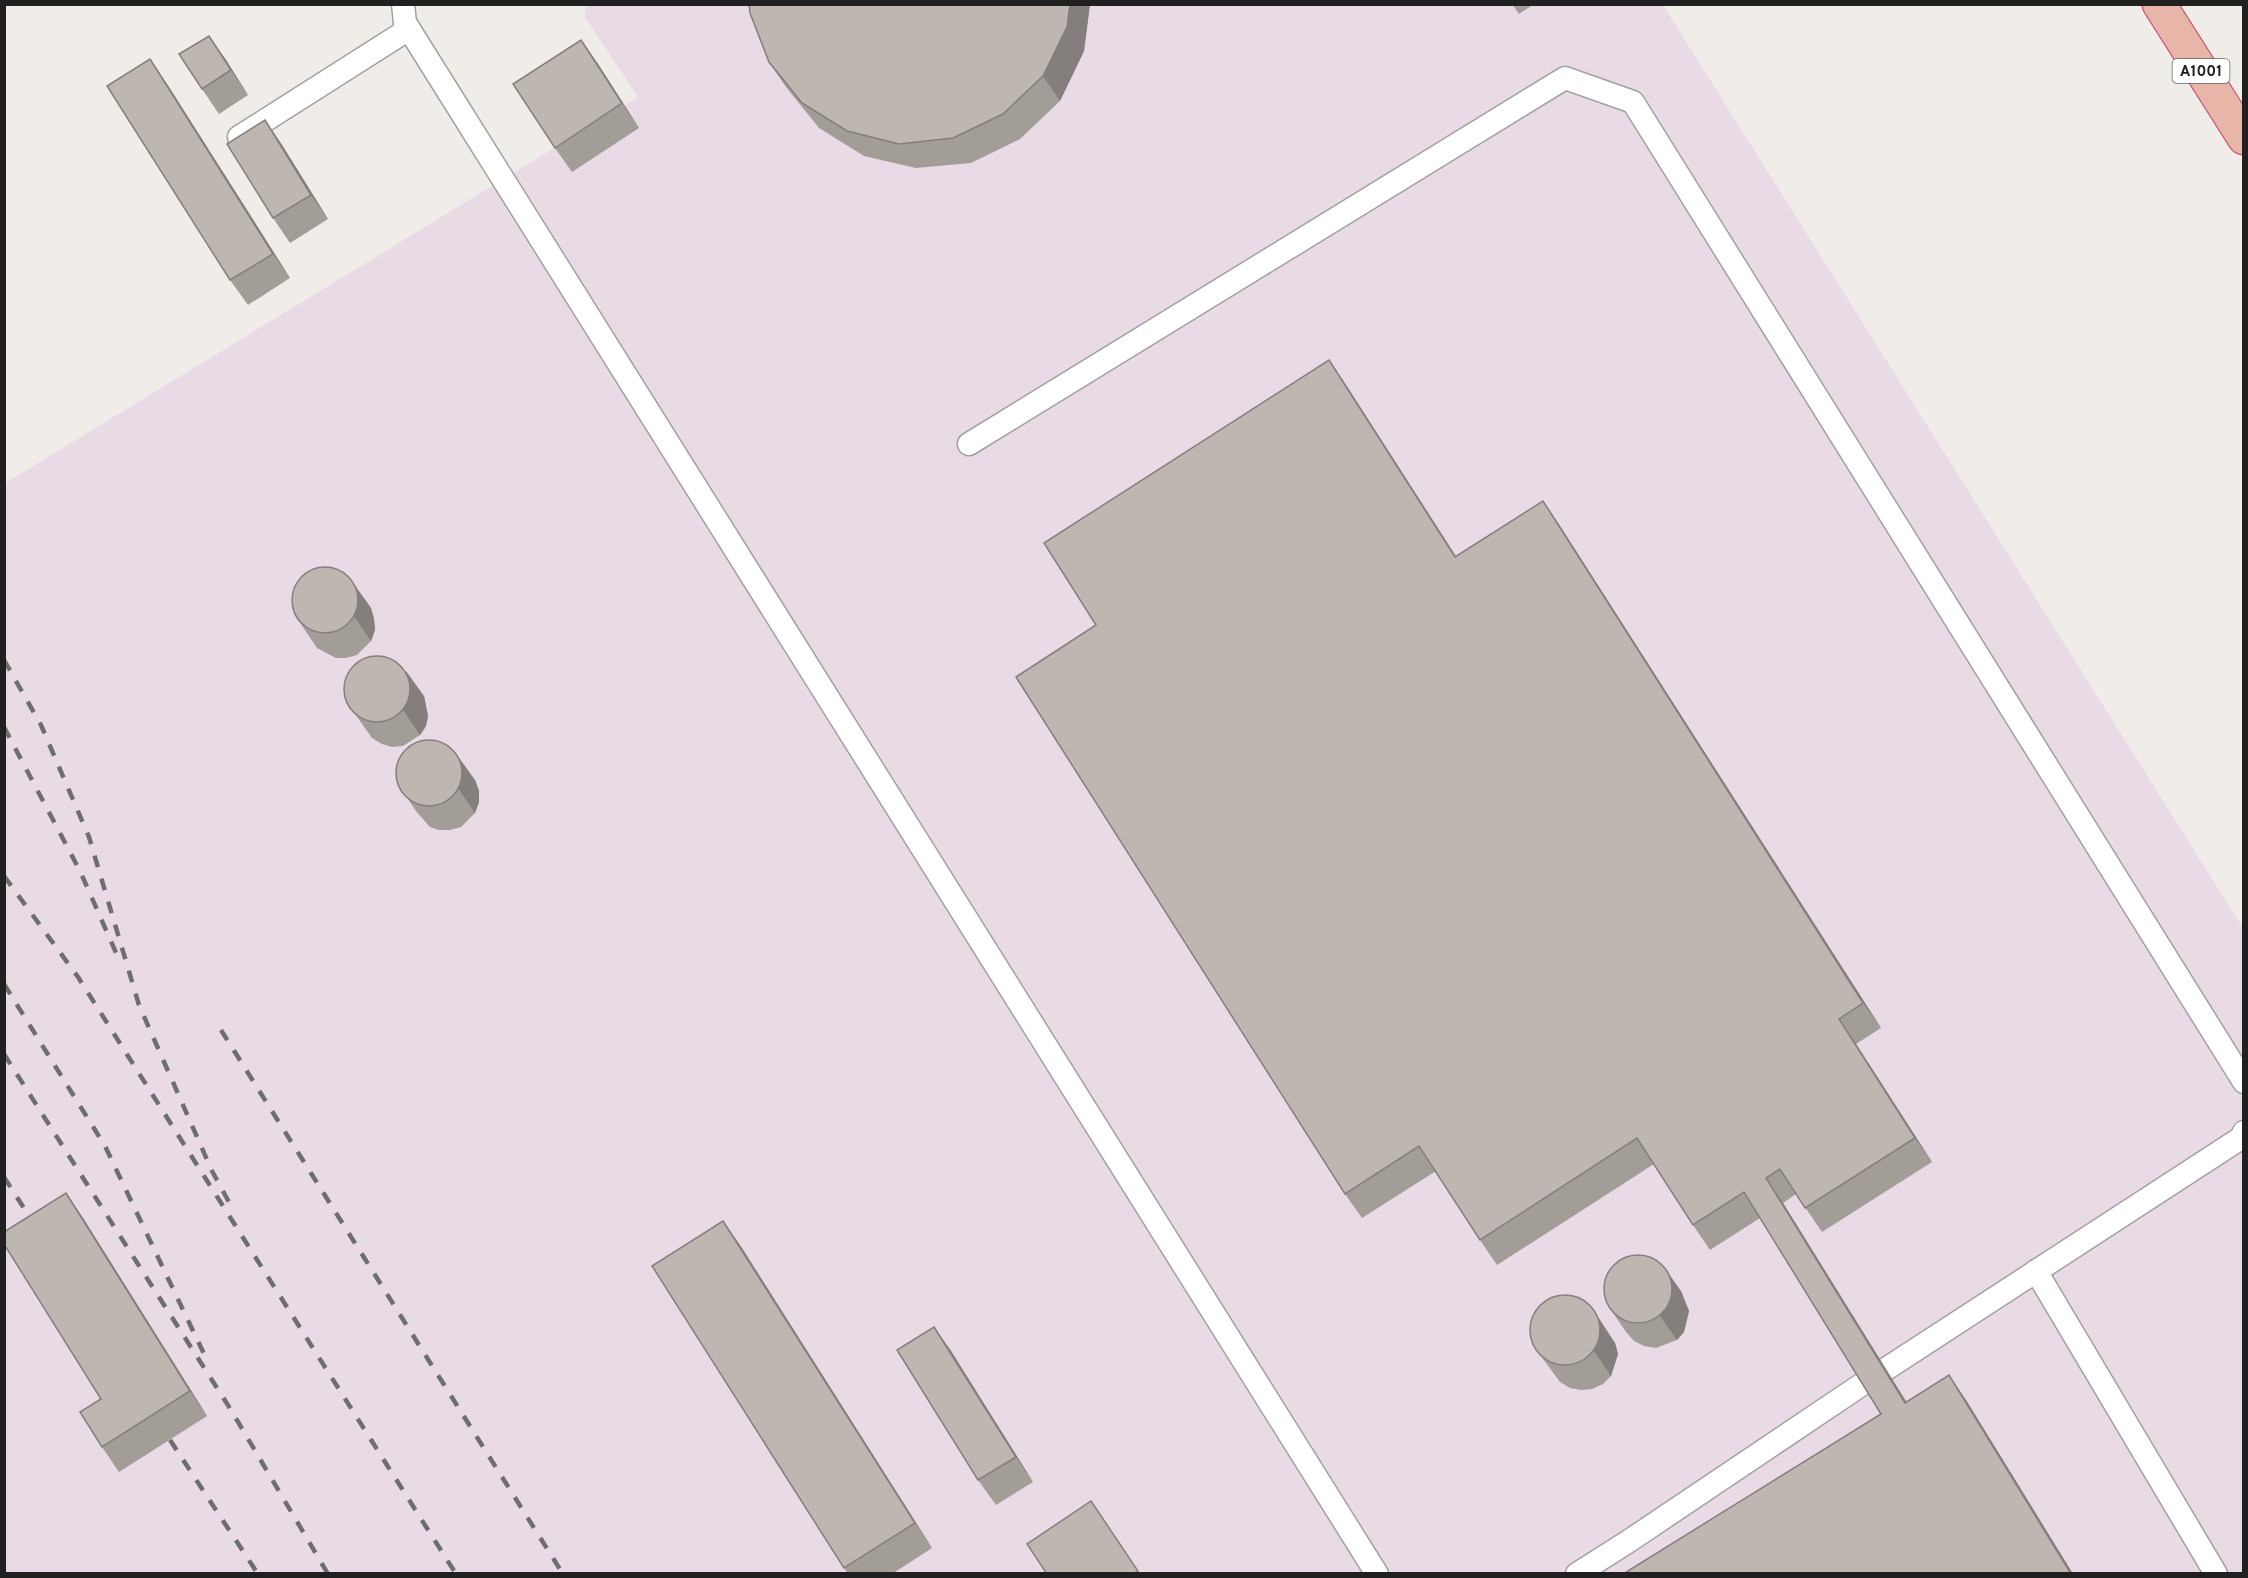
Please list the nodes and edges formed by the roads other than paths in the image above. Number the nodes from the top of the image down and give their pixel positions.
1 (402, 4) edge
2 (2159, 4) edge
3 (409, 29) junction
4 (2244, 138) edge
5 (233, 141) edge
6 (969, 444) dead end
7 (2244, 1082) edge
8 (2244, 1132) edge
9 (2036, 1271) junction
10 (1886, 1369) edge
11 (1864, 1383) edge
12 (1377, 1574) edge
13 (1577, 1574) edge
14 (2216, 1574) edge

1 - 3 lane
2 - 4 highway, A1001
3 - 5 lane
3 - 12 lane
6 - 7 lane
8 - 9 lane
9 - 10 lane
9 - 14 lane
11 - 13 lane

